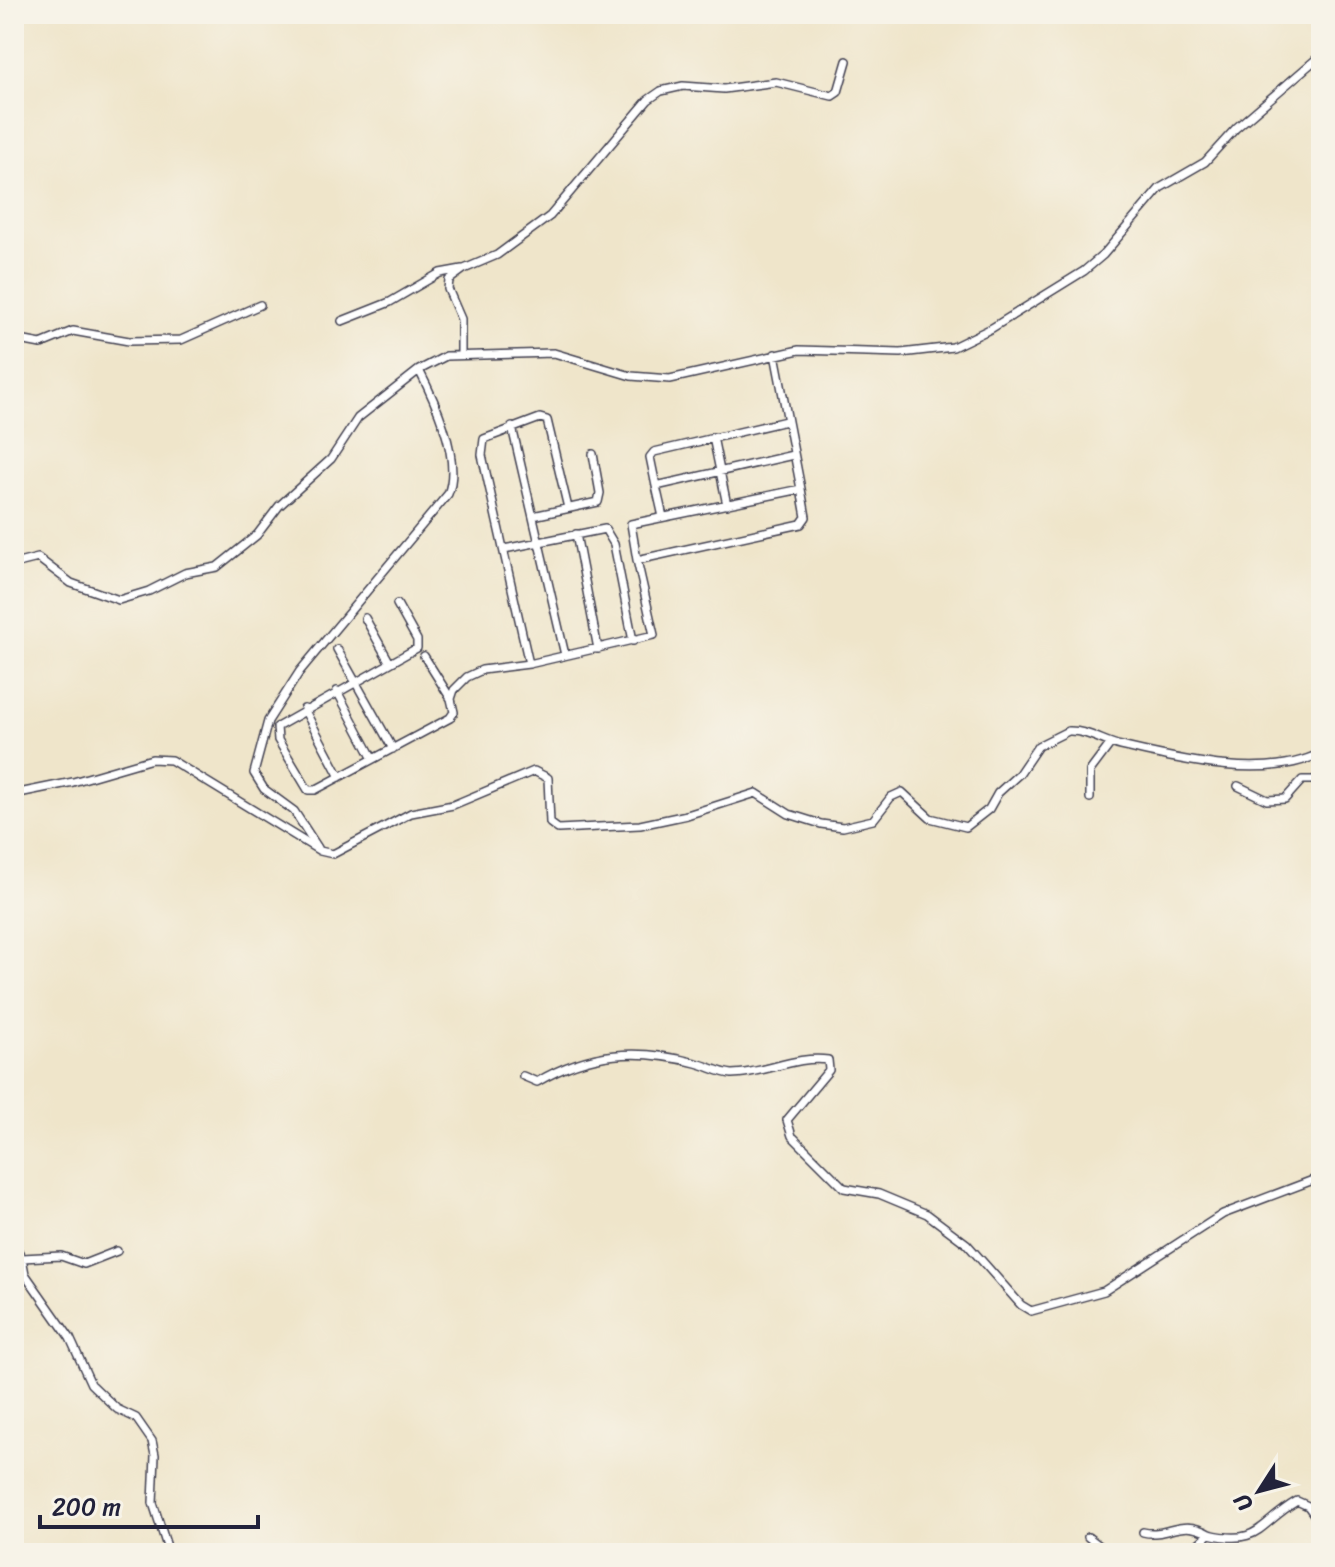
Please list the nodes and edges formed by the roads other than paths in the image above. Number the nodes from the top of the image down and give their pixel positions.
1 (1321, 55) edge
2 (847, 61) dead end
3 (464, 269) junction
4 (260, 305) dead end
5 (342, 321) dead end
6 (14, 346) edge
7 (775, 354) junction
8 (461, 355) junction
9 (419, 370) junction
10 (786, 421) junction
11 (512, 427) junction
12 (713, 437) junction
13 (593, 454) dead end
14 (793, 455) junction
15 (720, 471) junction
16 (656, 486) junction
17 (801, 489) junction
18 (727, 505) junction
19 (568, 508) junction
20 (533, 516) junction
21 (663, 517) junction
22 (576, 534) junction
23 (540, 541) junction
24 (504, 549) junction
25 (637, 560) junction
26 (14, 564) edge
27 (397, 604) dead end
28 (365, 618) dead end
29 (633, 641) junction
30 (337, 649) dead end
31 (598, 649) junction
32 (565, 655) junction
33 (424, 656) dead end
34 (390, 663) junction
35 (529, 664) junction
36 (355, 682) junction
37 (337, 691) junction
38 (451, 699) junction
39 (304, 709) junction
40 (1111, 743) junction
41 (393, 749) junction
42 (1321, 753) edge
43 (373, 759) junction
44 (1321, 774) edge
45 (340, 777) junction
46 (1238, 786) dead end
47 (14, 794) edge
48 (1090, 798) dead end
49 (318, 848) junction
50 (523, 1076) dead end
51 (1321, 1177) edge
52 (14, 1244) edge
53 (117, 1251) dead end
54 (22, 1258) junction
55 (1321, 1524) edge
56 (1143, 1532) dead end
57 (1209, 1534) junction
58 (1088, 1537) dead end
59 (169, 1553) edge
60 (1109, 1553) edge
61 (1188, 1553) edge

1 - 7 street
2 - 3 street
3 - 5 street
3 - 8 street
4 - 6 street
7 - 8 street
7 - 10 street
8 - 9 street
9 - 26 street
9 - 49 street
10 - 12 street
10 - 14 street
11 - 19 street
11 - 20 street
11 - 24 street
12 - 15 street
12 - 16 street
13 - 19 street
14 - 15 street
14 - 17 street
15 - 16 street
15 - 18 street
16 - 21 street
17 - 18 street
17 - 25 street
18 - 21 street
19 - 20 street
20 - 23 street
21 - 25 street
22 - 23 street
22 - 29 street
22 - 31 street
23 - 24 street
23 - 32 street
24 - 35 street
25 - 29 street
27 - 34 street
28 - 34 street
29 - 31 street
30 - 36 street
31 - 32 street
32 - 35 street
33 - 38 street
34 - 36 street
35 - 38 street
36 - 37 street
36 - 41 street
37 - 39 street
37 - 43 street
38 - 41 street
39 - 45 street
39 - 45 street
40 - 42 street
40 - 48 street
40 - 49 street
41 - 43 street
43 - 45 street
44 - 46 street
47 - 49 street
50 - 51 street
52 - 54 street
53 - 54 street
54 - 59 street
55 - 57 street
56 - 57 street
57 - 61 street
58 - 60 street

